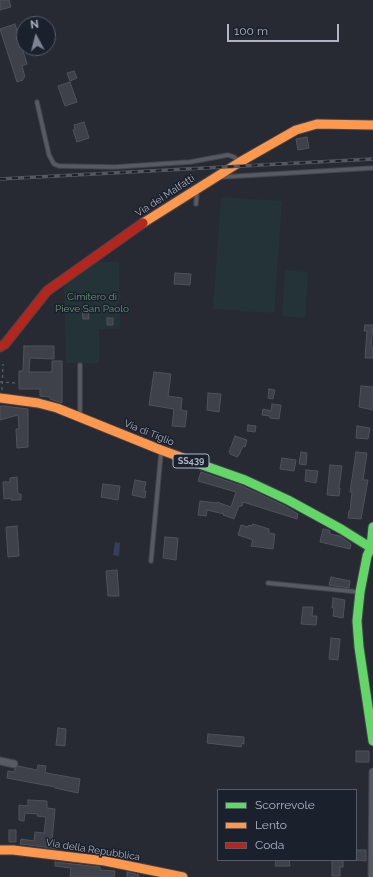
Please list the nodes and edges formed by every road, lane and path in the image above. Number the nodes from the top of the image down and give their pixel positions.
1 (37, 102) dead end
2 (373, 125) edge
3 (240, 162) junction
4 (373, 168) edge
5 (215, 177) junction
6 (197, 188) junction
7 (196, 204) dead end
8 (0, 348) edge
9 (3, 364) dead end
10 (80, 365) dead end
11 (1, 382) edge
12 (16, 383) dead end
13 (1, 398) edge
14 (80, 417) junction
15 (161, 450) junction
16 (373, 527) edge
17 (372, 548) edge
18 (151, 561) dead end
19 (268, 583) dead end
20 (360, 592) junction
21 (373, 741) edge
22 (0, 761) edge
23 (14, 764) dead end
24 (373, 772) edge
25 (0, 850) edge
26 (183, 877) edge
27 (372, 877) edge

1 - 3 lane
2 - 3 street, Via dei Malfatti
3 - 5 street, Via dei Malfatti
4 - 5 lane
5 - 6 street, Via dei Malfatti
6 - 7 lane
6 - 8 street, Via dei Malfatti
9 - 11 path
10 - 14 lane
11 - 12 path
11 - 13 path
13 - 14 street, Via di Tiglio / SS439
14 - 15 street, Via di Tiglio / SS439
15 - 17 street, Via di Tiglio / SS439
15 - 18 lane
16 - 17 street
17 - 20 street
19 - 20 lane
20 - 21 street
22 - 23 street
24 - 27 street
25 - 26 street, Via della Repubblica

